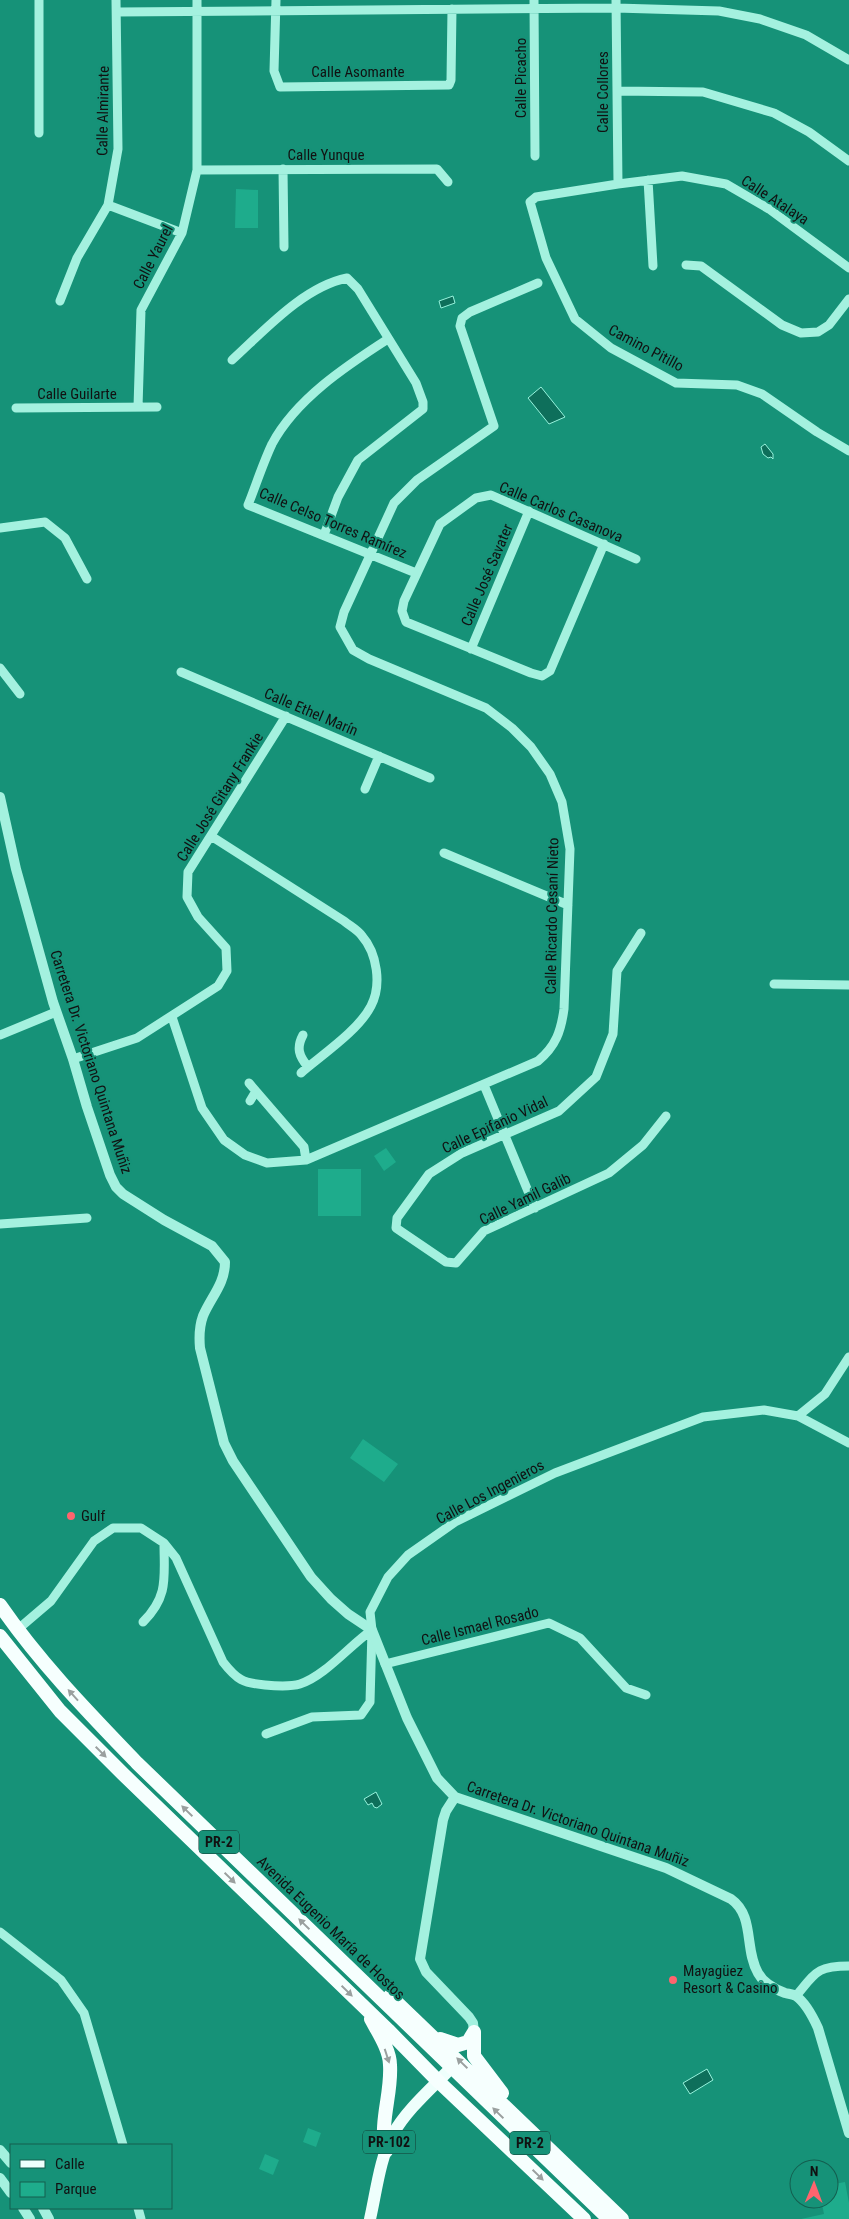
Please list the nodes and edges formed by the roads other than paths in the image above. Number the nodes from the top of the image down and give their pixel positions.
1 (39, 0) edge
2 (116, 0) edge
3 (197, 0) edge
4 (276, 0) edge
5 (534, 4) edge
6 (616, 4) edge
7 (452, 9) junction
8 (276, 10) junction
9 (197, 11) junction
10 (117, 12) junction
11 (849, 60) edge
12 (617, 91) junction
13 (39, 121) junction
14 (29, 122) dead end
15 (39, 133) dead end
16 (535, 156) dead end
17 (849, 161) edge
18 (283, 169) junction
19 (197, 170) junction
20 (648, 180) junction
21 (448, 182) dead end
22 (618, 184) junction
23 (108, 206) junction
24 (182, 233) junction
25 (284, 247) dead end
26 (686, 265) dead end
27 (653, 266) dead end
28 (849, 268) edge
29 (538, 283) dead end
30 (849, 300) edge
31 (60, 301) dead end
32 (388, 339) junction
33 (232, 360) dead end
34 (138, 407) junction
35 (157, 407) dead end
36 (16, 408) dead end
37 (849, 451) edge
38 (529, 511) junction
39 (0, 528) edge
40 (324, 536) junction
41 (604, 544) junction
42 (370, 554) junction
43 (636, 559) dead end
44 (416, 573) junction
45 (87, 579) dead end
46 (471, 649) junction
47 (0, 668) edge
48 (181, 672) dead end
49 (20, 694) dead end
50 (286, 716) junction
51 (379, 756) junction
52 (430, 778) dead end
53 (366, 789) dead end
54 (0, 797) edge
55 (211, 836) junction
56 (444, 853) dead end
57 (568, 905) junction
58 (639, 936) dead end
59 (774, 984) dead end
60 (849, 985) edge
61 (56, 1012) junction
62 (172, 1017) junction
63 (0, 1035) edge
64 (303, 1035) dead end
65 (74, 1059) junction
66 (249, 1083) dead end
67 (484, 1085) junction
68 (256, 1091) junction
69 (250, 1101) dead end
70 (666, 1116) dead end
71 (505, 1136) junction
72 (306, 1160) junction
73 (535, 1208) junction
74 (87, 1218) dead end
75 (0, 1224) edge
76 (396, 1224) joint
77 (849, 1357) edge
78 (798, 1416) junction
79 (849, 1443) edge
80 (164, 1543) junction
81 (0, 1606) edge
82 (142, 1622) dead end
83 (17, 1630) junction
84 (372, 1630) junction
85 (0, 1636) edge
86 (385, 1664) junction
87 (646, 1695) dead end
88 (266, 1734) dead end
89 (455, 1797) junction
90 (0, 1932) edge
91 (328, 1947) junction
92 (849, 1966) edge
93 (796, 1996) junction
94 (368, 2011) junction
95 (474, 2032) junction
96 (435, 2037) junction
97 (451, 2068) junction
98 (438, 2082) junction
99 (510, 2109) junction
100 (849, 2133) edge
101 (123, 2144) edge
102 (0, 2150) edge
103 (386, 2151) junction
104 (10, 2162) edge
105 (0, 2178) edge
106 (10, 2192) edge
107 (370, 2219) edge
108 (584, 2219) edge
109 (609, 2219) edge
110 (622, 2219) edge

1 - 13 street
2 - 10 street, Calle Almirante
3 - 9 street, Calle Yaurel
4 - 8 street
5 - 6 street
5 - 7 street
5 - 16 street, Calle Picacho
6 - 11 street
6 - 12 street, Calle Collores
7 - 8 street
7 - 8 street, Calle Asomante
8 - 9 street
9 - 10 street
9 - 19 street, Calle Yaurel
10 - 23 street, Calle Almirante
12 - 17 street
12 - 22 street, Calle Collores
13 - 14 street
13 - 15 street
18 - 19 street, Calle Yunque
18 - 21 street, Calle Yunque
18 - 25 street
19 - 24 street, Calle Yaurel
20 - 22 street, Calle Atalaya
20 - 27 street
20 - 28 street, Calle Atalaya
22 - 37 street, Camino Pitillo
23 - 24 street
23 - 31 street, Calle Almirante
24 - 34 street, Calle Yaurel
26 - 30 street
29 - 42 street, Calle Ricardo Cesaní Nieto
32 - 33 street
32 - 40 street
32 - 40 street, Calle Celso Torres Ramírez
34 - 35 street, Calle Guilarte
34 - 36 street, Calle Guilarte
38 - 41 street, Calle Carlos Casanova
38 - 44 street, Calle Carlos Casanova
38 - 46 street, Calle José Savater
39 - 45 street
40 - 42 street, Calle Celso Torres Ramírez
41 - 43 street, Calle Carlos Casanova
41 - 46 street
42 - 44 street, Calle Celso Torres Ramírez
42 - 57 street, Calle Ricardo Cesaní Nieto
44 - 46 street, Calle Carlos Casanova
47 - 49 street
48 - 50 street, Calle Ethel Marín
50 - 51 street, Calle Ethel Marín
50 - 55 street, Calle José Gitany Frankie
51 - 52 street, Calle Ethel Marín
51 - 53 street
54 - 61 street, Carretera Dr. Victoriano Quintana Muñiz
55 - 62 street, Calle José Gitany Frankie
55 - 64 street
56 - 57 street
57 - 67 street, Calle Ricardo Cesaní Nieto
58 - 71 street, Calle Epifanio Vidal
59 - 60 street
61 - 63 street
61 - 65 street, Carretera Dr. Victoriano Quintana Muñiz
62 - 65 street, Calle José Gitany Frankie
62 - 72 street, Calle Ricardo Cesaní Nieto
65 - 84 street, Carretera Dr. Victoriano Quintana Muñiz
66 - 68 street
67 - 71 street
67 - 72 street, Calle Ricardo Cesaní Nieto
68 - 69 street
68 - 72 street
70 - 73 street, Calle Yamil Galib
71 - 73 street
71 - 76 street, Calle Epifanio Vidal
73 - 76 street, Calle Yamil Galib
74 - 75 street
77 - 78 street
78 - 79 street, Calle Los Ingenieros
78 - 84 street, Calle Los Ingenieros
80 - 82 street
80 - 83 street
80 - 84 street
81 - 83 highway, Avenida Eugenio María de Hostos / PR-2
91 -> 83 highway, Avenida Eugenio María de Hostos / PR-2
84 - 86 street, Carretera Dr. Victoriano Quintana Muñiz
84 - 88 street, Calle Los Ingenieros
85 -> 94 highway, PR-2
86 - 87 street, Calle Ismael Rosado
86 - 89 street, Carretera Dr. Victoriano Quintana Muñiz
89 - 93 street, Carretera Dr. Victoriano Quintana Muñiz
89 - 95 street
90 - 101 street
91 - 96 highway
91 - 97 highway, Avenida Eugenio María de Hostos / PR-2
92 - 93 street
93 - 100 street, Carretera Dr. Victoriano Quintana Muñiz
94 - 98 highway, PR-2
94 -> 103 highway
95 - 96 highway
95 - 99 highway
99 -> 96 highway
97 - 98 main road, PR-102
109 -> 97 highway, Avenida Eugenio María de Hostos / PR-2
98 - 103 main road, PR-102
98 -> 108 highway, PR-2
99 - 110 highway
102 - 104 street
103 - 107 main road, PR-102
105 - 106 street

